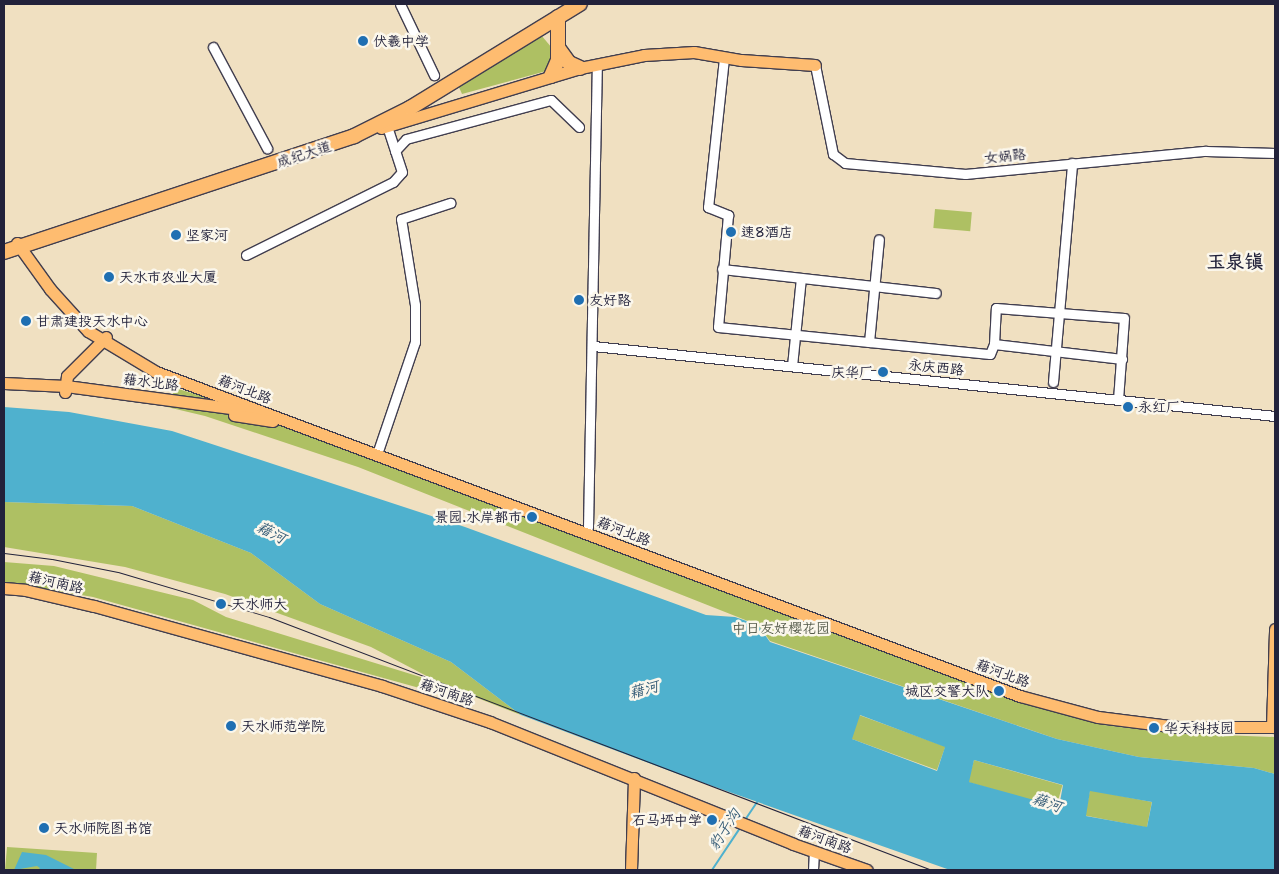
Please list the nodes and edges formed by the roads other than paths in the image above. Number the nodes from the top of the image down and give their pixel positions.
1 (400, 4) edge
2 (569, 4) edge
3 (580, 4) edge
4 (558, 17) junction
5 (213, 47) dead end
6 (559, 48) junction
7 (724, 58) junction
8 (597, 64) junction
9 (815, 65) joint
10 (580, 68) junction
11 (434, 75) dead end
12 (551, 76) junction
13 (387, 126) junction
14 (579, 127) dead end
15 (354, 136) junction
16 (333, 140) junction
17 (267, 148) dead end
18 (395, 151) junction
19 (1275, 153) edge
20 (1072, 163) junction
21 (450, 203) dead end
22 (879, 239) dead end
23 (18, 245) edge
24 (4, 252) edge
25 (246, 255) dead end
26 (722, 269) junction
27 (800, 278) junction
28 (875, 286) junction
29 (936, 293) dead end
30 (1060, 313) junction
31 (795, 335) junction
32 (105, 339) junction
33 (869, 342) junction
34 (994, 344) junction
35 (593, 346) junction
36 (1056, 351) junction
37 (1122, 359) junction
38 (792, 366) junction
39 (1053, 382) dead end
40 (4, 383) edge
41 (65, 390) junction
42 (4, 391) edge
43 (1118, 399) junction
44 (262, 412) junction
45 (1275, 416) edge
46 (294, 420) junction
47 (379, 452) junction
48 (588, 527) junction
49 (4, 588) edge
50 (1275, 629) edge
51 (1274, 724) edge
52 (634, 778) junction
53 (814, 852) junction
54 (630, 870) edge
55 (813, 870) edge
56 (867, 870) edge

1 - 11 street
2 - 16 highway, 成纪大道
3 - 4 highway, 成纪大道
4 - 6 highway
4 - 15 highway, 成纪大道
5 - 17 street
6 - 10 highway
6 - 12 highway
7 - 8 main road
7 - 9 main road
7 - 26 street
8 - 10 main road
8 - 35 street
9 - 20 street, 女娲路
10 - 12 main road
12 - 13 main road
13 - 15 main road
13 - 18 street
14 - 18 street
15 - 16 main road
15 - 23 highway, 成纪大道
16 - 23 highway, 成纪大道
18 - 25 street
19 - 20 street, 女娲路
20 - 30 street
21 - 47 street
22 - 28 street
23 - 24 highway, 成纪大道
23 - 32 main road, 藉河北路
26 - 27 street
26 - 31 street
27 - 28 street
27 - 31 street
28 - 29 street
28 - 33 street
30 - 34 street
30 - 36 street
30 - 37 street
31 - 33 street
31 - 38 street
32 - 41 main road
32 - 44 main road, 藉河北路
32 - 46 main road, 藉河北路
33 - 34 street
34 - 36 street
35 - 38 street, 永庆西路
35 - 48 street
36 - 37 street
36 - 39 street
37 - 43 street
38 - 43 street, 永庆西路
40 - 41 main road, 藉水北路
41 - 42 main road, 藉水北路
41 - 44 main road, 藉水北路
41 - 46 main road, 藉水北路
43 - 45 street, 永庆西路
44 - 46 main road, 藉河北路
46 - 47 main road, 藉河北路
47 - 48 main road, 藉河北路
47 - 51 main road, 藉河北路
48 - 51 main road, 藉河北路
49 - 52 main road, 藉河南路
50 - 51 main road
52 - 53 main road, 藉河南路
52 - 54 main road
53 - 55 street
53 - 56 main road, 藉河南路

